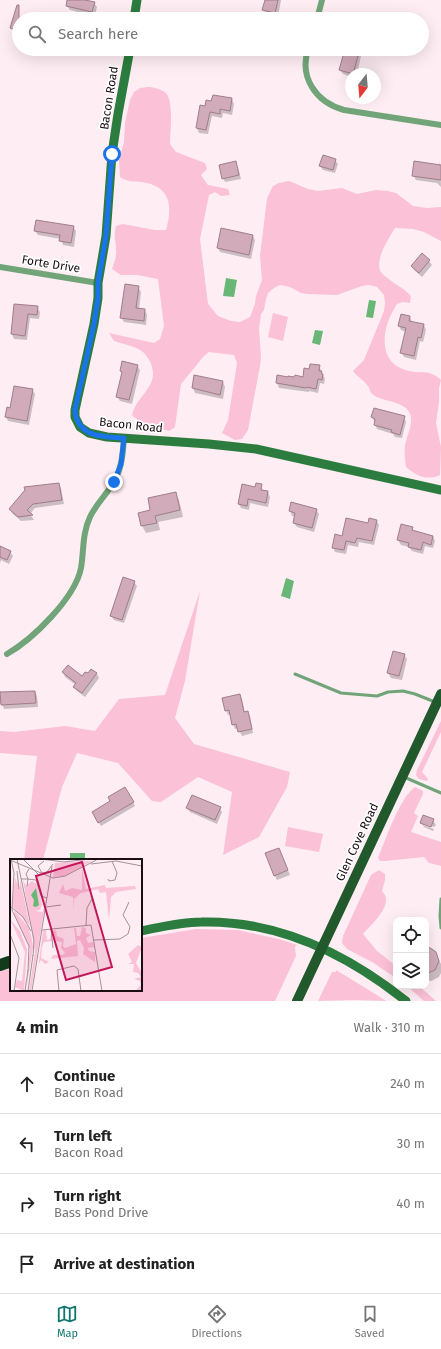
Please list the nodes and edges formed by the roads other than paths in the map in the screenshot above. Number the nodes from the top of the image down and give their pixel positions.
1 (137, 0) edge
2 (322, 0) edge
3 (135, 12) edge
4 (319, 12) edge
5 (129, 56) edge
6 (306, 56) edge
7 (441, 125) edge
8 (0, 267) edge
9 (98, 283) junction
10 (124, 438) junction
11 (441, 490) edge
12 (7, 654) dead end
13 (295, 674) dead end
14 (439, 698) edge
15 (403, 776) junction
16 (441, 793) edge
17 (441, 899) edge
18 (441, 928) edge
19 (142, 931) edge
20 (323, 948) junction
21 (297, 1001) edge
22 (406, 1001) edge

1 - 3 street
2 - 4 street
5 - 9 street, Bacon Road
6 - 7 street
8 - 9 street, Forte Drive
9 - 10 street, Bacon Road
10 - 11 street, Bacon Road
10 - 12 street
13 - 14 lane
14 - 15 main road, Glen Cove Road
15 - 16 lane
15 - 20 main road, Glen Cove Road
17 - 18 lane
19 - 20 street
20 - 21 main road, Glen Cove Road
20 - 22 street

